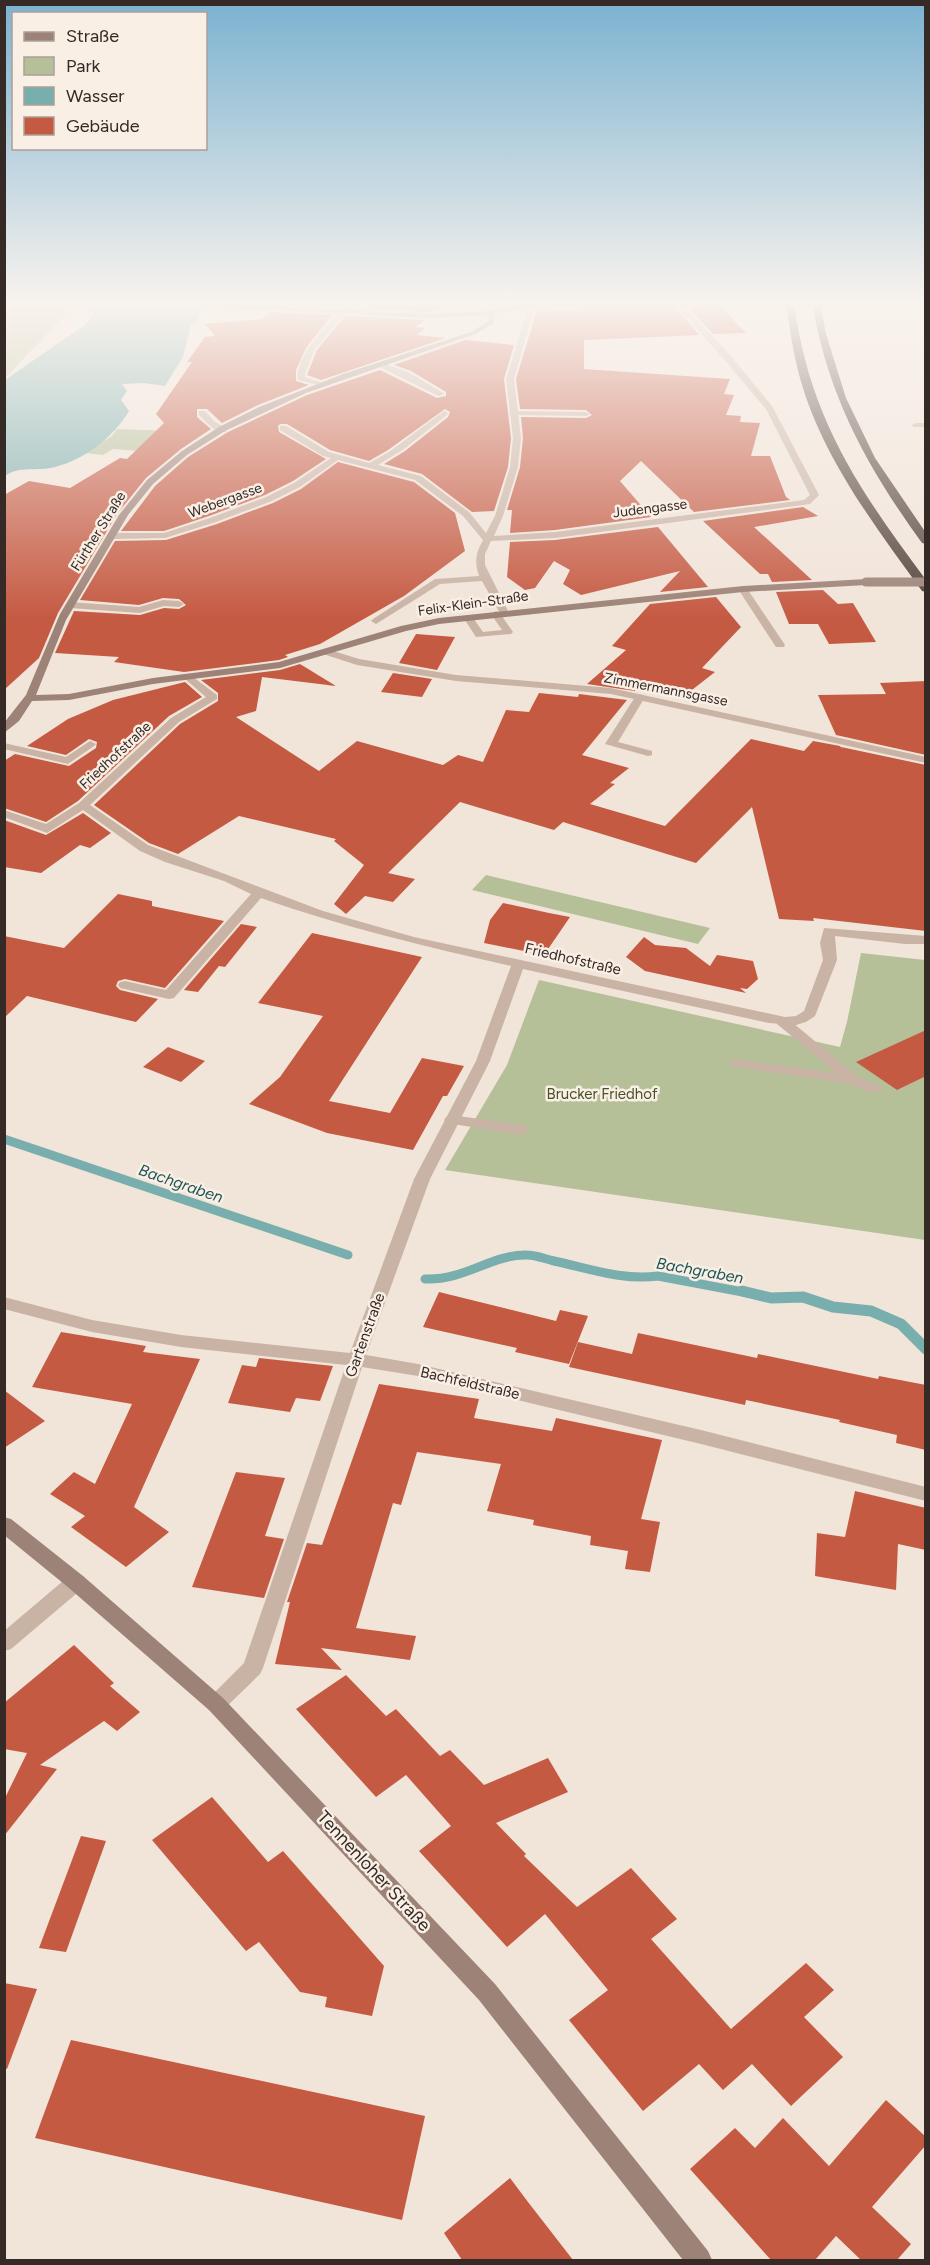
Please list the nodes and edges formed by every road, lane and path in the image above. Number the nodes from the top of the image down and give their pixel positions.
1 (268, 407) edge
2 (512, 407) edge
3 (768, 407) edge
4 (816, 407) edge
5 (845, 407) edge
6 (202, 413) dead end
7 (444, 413) dead end
8 (513, 413) junction
9 (586, 414) dead end
10 (283, 428) dead end
11 (223, 430) junction
12 (337, 457) junction
13 (371, 465) junction
14 (112, 536) junction
15 (486, 538) junction
16 (926, 541) edge
17 (485, 578) junction
18 (926, 582) edge
19 (743, 589) junction
20 (926, 590) edge
21 (178, 604) dead end
22 (70, 605) junction
23 (500, 614) junction
24 (468, 618) junction
25 (376, 621) dead end
26 (780, 645) dead end
27 (327, 652) junction
28 (189, 677) junction
29 (640, 697) junction
30 (31, 698) junction
31 (4, 730) edge
32 (90, 744) dead end
33 (4, 746) edge
34 (648, 753) dead end
35 (926, 760) edge
36 (83, 806) junction
37 (4, 813) edge
38 (259, 893) junction
39 (926, 940) edge
40 (518, 964) junction
41 (125, 985) dead end
42 (782, 1021) junction
43 (736, 1063) dead end
44 (853, 1080) junction
45 (875, 1089) dead end
46 (451, 1120) junction
47 (523, 1130) dead end
48 (6, 1305) edge
49 (356, 1360) junction
50 (926, 1494) edge
51 (4, 1524) edge
52 (76, 1582) junction
53 (4, 1643) edge
54 (216, 1704) junction
55 (699, 2260) edge

1 - 11 street, Fürther Straße
2 - 8 street
3 - 15 street, Judengasse
4 - 20 highway
5 - 16 highway
6 - 11 street
7 - 13 street
8 - 9 street
8 - 15 street
10 - 12 street
11 - 14 street, Fürther Straße
12 - 13 street
12 - 14 street, Webergasse
13 - 15 street
14 - 22 street, Fürther Straße
15 - 17 street
17 - 23 street
17 - 25 street
18 - 19 street, Felix-Klein-Straße, bridge
19 - 23 street, Felix-Klein-Straße
19 - 26 street
21 - 22 street
22 - 30 street, Fürther Straße
23 - 24 street, Felix-Klein-Straße
23 - 24 street
24 - 27 street, Felix-Klein-Straße
27 - 28 street, Felix-Klein-Straße
27 - 29 street, Zimmermannsgasse
28 - 30 street, Felix-Klein-Straße
28 - 36 street, Friedhofstraße
29 - 34 street
29 - 35 street, Zimmermannsgasse
30 - 31 street, Fürther Straße
32 - 33 street
36 - 37 street
36 - 38 street, Friedhofstraße
38 - 40 street, Friedhofstraße
38 - 41 street
39 - 42 street, Friedhofstraße
40 - 42 street, Friedhofstraße
40 - 46 street, Gartenstraße
42 - 44 street
43 - 44 street
44 - 45 street
46 - 47 street
46 - 49 street, Gartenstraße
48 - 49 street, Bachfeldstraße
49 - 50 street, Bachfeldstraße
49 - 54 street, Gartenstraße
51 - 52 street, Tennenloher Straße
52 - 53 street
52 - 54 street, Tennenloher Straße
54 - 55 street, Tennenloher Straße

